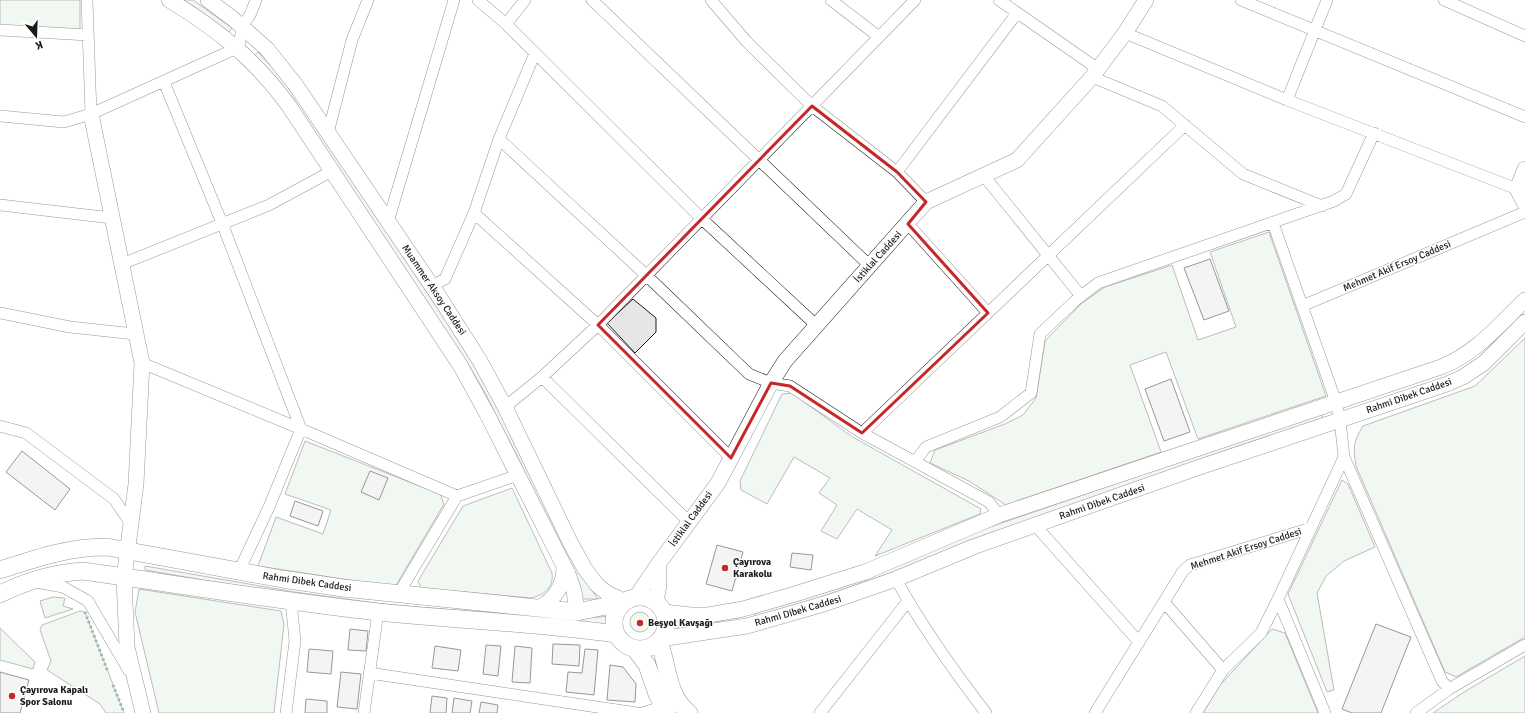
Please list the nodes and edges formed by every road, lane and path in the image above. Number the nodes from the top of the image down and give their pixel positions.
1 (86, 0) edge
2 (168, 0) edge
3 (208, 0) edge
4 (256, 0) edge
5 (368, 0) edge
6 (454, 0) edge
7 (478, 0) edge
8 (525, 0) edge
9 (592, 0) edge
10 (711, 0) edge
11 (831, 0) edge
12 (915, 0) edge
13 (999, 0) edge
14 (1146, 0) edge
15 (1241, 0) edge
16 (1327, 0) edge
17 (1444, 0) edge
18 (1017, 12) junction
19 (506, 24) junction
20 (242, 26) junction
21 (0, 30) edge
22 (1315, 31) junction
23 (1125, 33) junction
24 (88, 35) junction
25 (1525, 36) edge
26 (878, 37) junction
27 (237, 48) junction
28 (535, 53) junction
29 (1095, 73) junction
30 (164, 82) junction
31 (1287, 100) junction
32 (812, 106) junction
33 (90, 114) junction
34 (0, 116) edge
35 (1525, 117) edge
36 (1185, 125) junction
37 (328, 133) junction
38 (1374, 133) junction
39 (499, 138) junction
40 (760, 159) junction
41 (1525, 169) edge
42 (332, 171) junction
43 (897, 172) junction
44 (984, 176) junction
45 (1517, 189) junction
46 (926, 202) junction
47 (1525, 204) edge
48 (0, 205) edge
49 (1322, 206) junction
50 (1525, 212) edge
51 (474, 213) junction
52 (112, 218) junction
53 (702, 219) junction
54 (388, 222) junction
55 (222, 223) junction
56 (1273, 223) junction
57 (908, 224) junction
58 (1048, 256) junction
59 (122, 264) junction
60 (870, 266) junction
61 (646, 275) junction
62 (432, 286) junction
63 (1081, 296) junction
64 (1525, 300) edge
65 (1302, 306) junction
66 (0, 313) edge
67 (988, 313) junction
68 (1525, 322) edge
69 (598, 325) junction
70 (817, 326) junction
71 (135, 334) junction
72 (142, 364) junction
73 (542, 377) junction
74 (771, 383) junction
75 (1336, 402) junction
76 (505, 407) junction
77 (1340, 420) junction
78 (0, 426) edge
79 (301, 429) junction
80 (862, 433) junction
81 (1344, 457) junction
82 (731, 458) junction
83 (915, 462) junction
84 (518, 476) junction
85 (458, 496) junction
86 (999, 515) junction
87 (689, 522) junction
88 (131, 524) junction
89 (1035, 525) junction
90 (1311, 528) junction
91 (128, 551) junction
92 (659, 562) junction
93 (564, 567) junction
94 (0, 570) edge
95 (239, 571) junction
96 (124, 577) junction
97 (896, 579) junction
98 (34, 581) junction
99 (399, 593) junction
100 (0, 594) edge
101 (1278, 600) junction
102 (908, 601) junction
103 (291, 602) junction
104 (626, 602) junction
105 (1164, 602) junction
106 (660, 607) junction
107 (540, 608) junction
108 (378, 612) junction
109 (577, 612) junction
110 (583, 629) junction
111 (616, 634) junction
112 (659, 640) junction
113 (1139, 642) junction
114 (1525, 645) edge
115 (635, 649) junction
116 (1223, 670) junction
117 (370, 673) junction
118 (136, 684) junction
119 (1449, 689) junction
120 (665, 710) edge
121 (143, 713) edge
122 (286, 713) edge
123 (364, 713) edge
124 (637, 713) edge
125 (642, 713) edge
126 (688, 713) edge
127 (820, 713) edge
128 (986, 713) edge
129 (1095, 713) edge
130 (1196, 713) edge
131 (1325, 713) edge
132 (1416, 713) edge

1 - 24 street
2 - 27 main road
3 - 20 main road, Muammer Aksoy Caddesi
4 - 20 street
5 - 37 street
6 - 54 street
7 - 19 street
8 - 19 street
9 - 40 street
10 - 32 street
11 - 26 street
12 - 26 street
13 - 18 street
14 - 23 main road, İstiklal Caddesi
15 - 22 street
16 - 22 street
17 - 25 street
18 - 29 street
18 - 43 street
19 - 28 street
20 - 27 street
20 - 37 main road, Muammer Aksoy Caddesi
21 - 24 street
22 - 31 street
22 - 35 street
23 - 29 main road, İstiklal Caddesi
23 - 31 street
24 - 33 street
26 - 32 street
27 - 30 street
27 - 42 main road
28 - 39 street
28 - 53 street
29 - 36 street
29 - 44 main road, İstiklal Caddesi
30 - 33 street
30 - 55 street
31 - 38 street
32 - 40 street
32 - 43 street
33 - 34 street
33 - 52 main road
36 - 49 street
36 - 58 street
37 - 54 main road, Muammer Aksoy Caddesi
38 - 45 street
38 - 49 street
39 - 51 street
39 - 61 street
40 - 53 street
40 - 60 street
41 - 45 main road
42 - 55 street
42 - 84 main road
43 - 46 street
44 - 46 main road, İstiklal Caddesi
44 - 58 street
45 - 47 main road
46 - 57 main road, İstiklal Caddesi
48 - 52 street
49 - 56 street
50 - 65 street, Mehmet Akif Ersoy Caddesi
51 - 62 street
51 - 69 street
52 - 59 main road
53 - 61 street
53 - 70 street
54 - 62 main road, Muammer Aksoy Caddesi
55 - 59 street
55 - 79 street
56 - 63 street
56 - 65 street
57 - 60 main road, İstiklal Caddesi
57 - 67 street
58 - 63 street
58 - 67 street
59 - 71 main road
60 - 70 main road, İstiklal Caddesi
61 - 69 street
61 - 74 street
62 - 76 main road, Muammer Aksoy Caddesi
63 - 83 street
64 - 75 main road, Rahmi Dibek Caddesi
65 - 75 street
66 - 71 street
67 - 80 street
68 - 77 main road, Rahmi Dibek Caddesi
69 - 73 street
69 - 82 street
70 - 74 main road, İstiklal Caddesi
71 - 72 main road
72 - 79 street
72 - 88 main road
73 - 76 street
73 - 87 street
74 - 80 street
74 - 82 main road, İstiklal Caddesi
75 - 77 street
75 - 86 main road, Rahmi Dibek Caddesi
76 - 104 main road, Muammer Aksoy Caddesi
77 - 81 street
77 - 89 main road, Rahmi Dibek Caddesi
78 - 88 street
79 - 85 street
79 - 95 street
80 - 83 street
81 - 90 street, Mehmet Akif Ersoy Caddesi
81 - 119 street
82 - 87 main road, İstiklal Caddesi
83 - 86 street
84 - 85 street
84 - 93 main road
85 - 99 street
86 - 106 main road, Rahmi Dibek Caddesi
87 - 92 main road, İstiklal Caddesi
88 - 91 main road
89 - 97 main road, Rahmi Dibek Caddesi
89 - 113 street
90 - 101 street
90 - 105 street, Mehmet Akif Ersoy Caddesi
91 - 94 main road, Rahmi Dibek Caddesi
91 - 95 main road, Rahmi Dibek Caddesi
91 - 96 main road
92 - 104 main road, İstiklal Caddesi
92 - 106 main road
93 - 107 main road
93 - 109 main road
95 - 99 main road, Rahmi Dibek Caddesi
96 - 98 main road, Rahmi Dibek Caddesi
96 - 103 main road, Rahmi Dibek Caddesi
96 - 118 main road
97 - 102 street
97 - 112 main road, Rahmi Dibek Caddesi
98 - 100 main road, Rahmi Dibek Caddesi
98 - 118 street
99 - 107 main road, Rahmi Dibek Caddesi
101 - 116 street
101 - 131 street
102 - 127 street
102 - 128 street
103 - 108 main road, Rahmi Dibek Caddesi
103 - 122 street
104 - 106 main road, Rahmi Dibek Caddesi
104 - 109 main road, Rahmi Dibek Caddesi
104 - 111 main road
105 - 113 street, Mehmet Akif Ersoy Caddesi
105 - 116 street
106 - 112 main road
107 - 109 main road, Rahmi Dibek Caddesi
108 - 110 main road, Rahmi Dibek Caddesi
108 - 117 street
109 - 110 main road
110 - 111 main road, Rahmi Dibek Caddesi
111 - 115 main road
112 - 115 main road, Rahmi Dibek Caddesi
112 - 126 main road
113 - 129 street, Mehmet Akif Ersoy Caddesi
114 - 119 street
115 - 120 main road
116 - 130 street
117 - 123 street
117 - 124 street
118 - 121 main road
119 - 132 street
120 - 125 street

